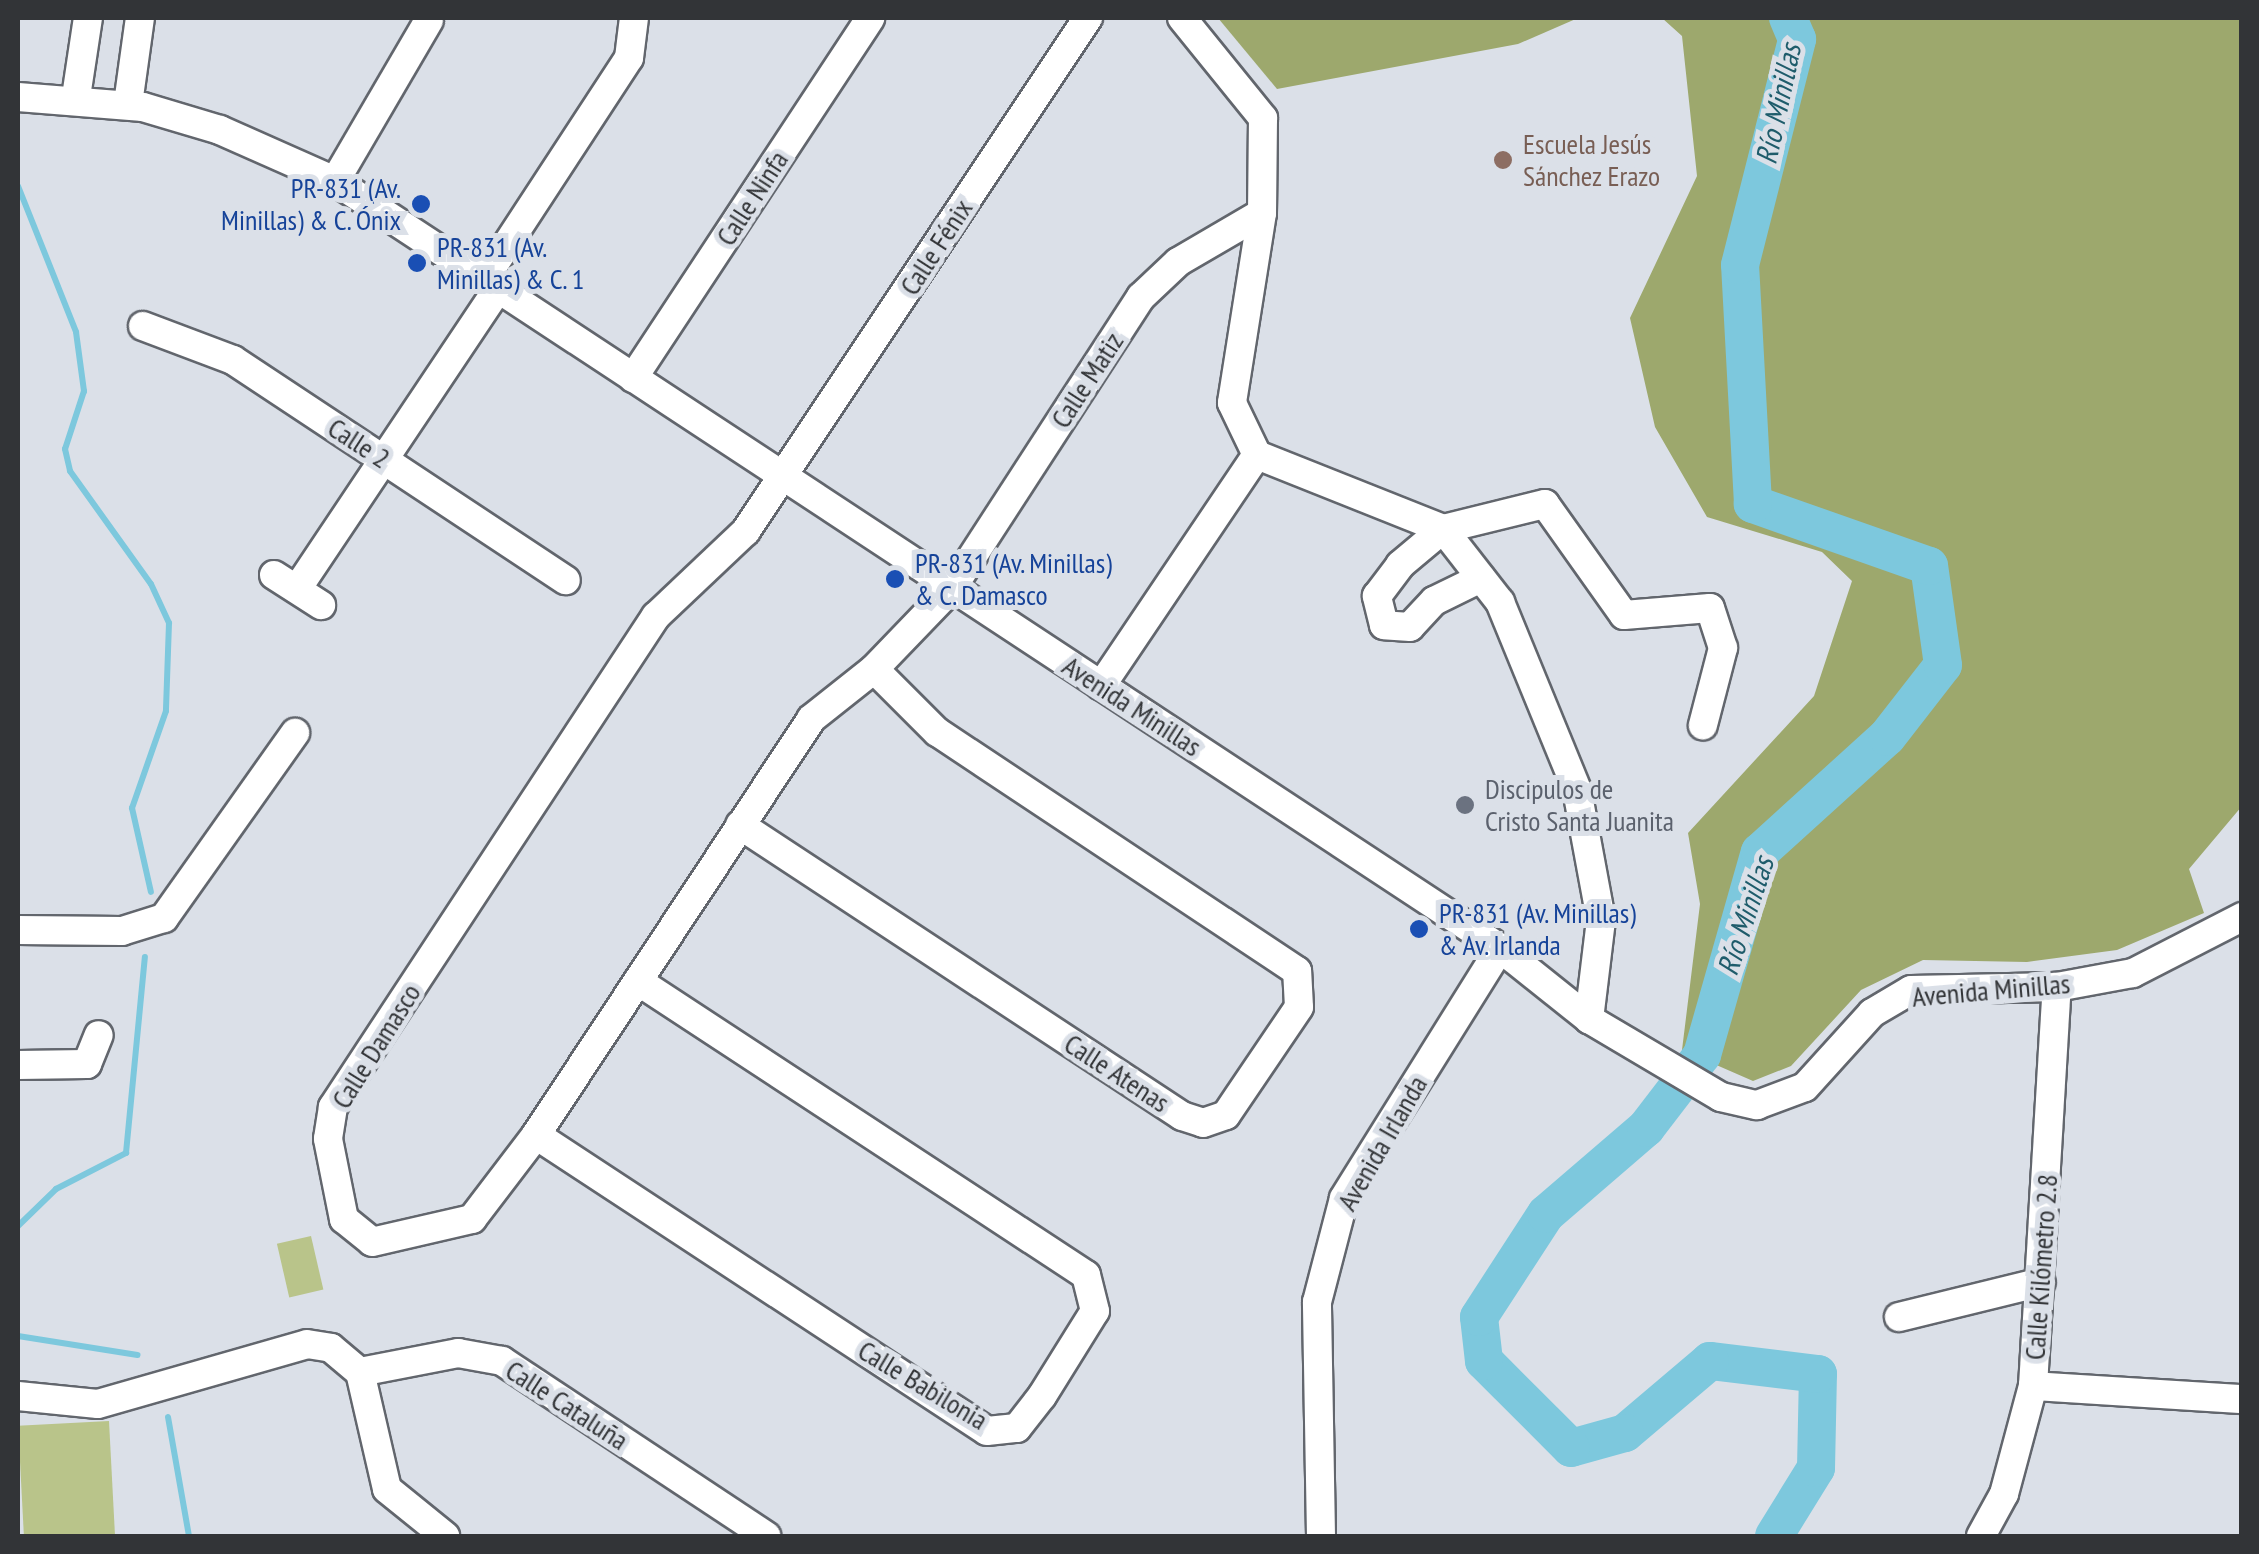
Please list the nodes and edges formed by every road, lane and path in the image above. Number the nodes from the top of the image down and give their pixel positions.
1 (88, 18) edge
2 (140, 18) edge
3 (634, 18) edge
4 (870, 18) edge
5 (1088, 18) edge
6 (1182, 18) edge
7 (429, 20) dead end
8 (18, 98) edge
9 (76, 98) junction
10 (128, 104) junction
11 (335, 181) junction
12 (1262, 213) junction
13 (492, 282) junction
14 (143, 326) dead end
15 (634, 378) junction
16 (1257, 456) junction
17 (383, 459) junction
18 (784, 477) junction
19 (1444, 529) junction
20 (1481, 578) junction
21 (566, 580) dead end
22 (952, 588) junction
23 (321, 605) dead end
24 (874, 669) junction
25 (1101, 686) junction
26 (1703, 725) dead end
27 (294, 733) dead end
28 (740, 824) junction
29 (2242, 917) edge
30 (18, 930) edge
31 (1500, 948) junction
32 (638, 981) junction
33 (2058, 987) junction
34 (1589, 1018) junction
35 (99, 1035) dead end
36 (18, 1064) edge
37 (536, 1135) junction
38 (2042, 1282) junction
39 (1899, 1317) dead end
40 (360, 1372) junction
41 (2033, 1386) junction
42 (18, 1396) edge
43 (2242, 1399) edge
44 (441, 1536) edge
45 (766, 1536) edge
46 (1322, 1536) edge
47 (1981, 1536) edge

1 - 9 street
2 - 10 street
3 - 13 street
4 - 15 street, Calle Ninfa
5 - 18 street, Calle Fénix
6 - 12 street
7 - 11 street
8 - 9 street, Avenida Minillas
9 - 10 street, Avenida Minillas
10 - 11 street, Avenida Minillas
11 - 13 street, Avenida Minillas
12 - 16 street
12 - 22 street, Calle Matiz
13 - 15 street, Avenida Minillas
13 - 17 street
14 - 17 street, Calle 2
15 - 18 street, Avenida Minillas
16 - 19 street
16 - 25 street
17 - 21 street, Calle 2
17 - 23 street
18 - 22 street, Avenida Minillas
18 - 37 street, Calle Damasco
19 - 20 street
19 - 20 street
19 - 26 street
20 - 34 street
22 - 24 street, Calle Damasco
22 - 25 street, Avenida Minillas
24 - 28 street, Calle Damasco
24 - 28 street, Calle Atenas
25 - 31 street, Avenida Minillas
27 - 30 street
28 - 32 street, Calle Damasco
29 - 33 street, Avenida Minillas
31 - 34 street, Avenida Minillas
31 - 46 street, Avenida Irlanda
32 - 37 street, Calle Damasco
32 - 37 street, Calle Babilonia
33 - 34 street, Avenida Minillas
33 - 38 street, Calle Kilómetro 2.8
35 - 36 street
38 - 39 street
38 - 41 street, Calle Kilómetro 2.8
40 - 42 street
40 - 44 street
40 - 45 street, Calle Cataluña
41 - 43 street
41 - 47 street, Calle Kilómetro 2.8

